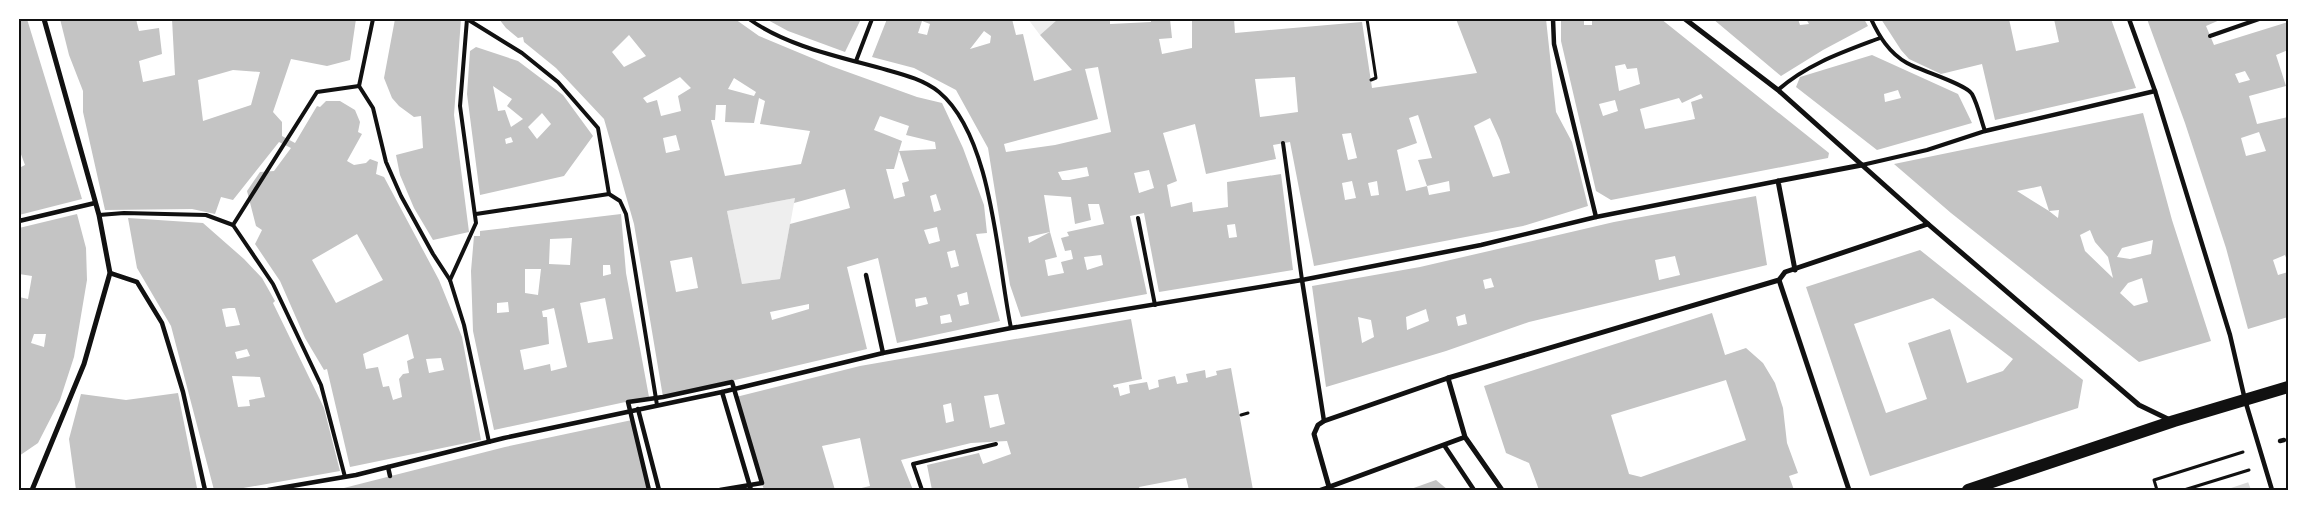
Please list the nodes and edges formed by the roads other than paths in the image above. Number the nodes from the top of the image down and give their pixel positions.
1 (44, 19) edge
2 (373, 19) edge
3 (467, 19) edge
4 (749, 19) edge
5 (872, 19) edge
6 (1553, 19) edge
7 (1685, 19) edge
8 (1871, 19) edge
9 (2129, 19) edge
10 (2259, 19) edge
11 (2210, 36) dead end
12 (1880, 38) junction
13 (856, 61) junction
14 (359, 86) junction
15 (1778, 90) junction
16 (2155, 91) junction
17 (1985, 131) junction
18 (1283, 143) dead end
19 (1862, 165) junction
20 (1778, 181) junction
21 (609, 194) junction
22 (95, 203) junction
23 (476, 214) junction
24 (98, 215) junction
25 (1596, 217) junction
26 (1138, 218) dead end
27 (19, 221) edge
28 (1928, 224) junction
29 (233, 225) junction
30 (1795, 270) junction
31 (110, 273) junction
32 (866, 276) dead end
33 (450, 280) junction
34 (1302, 280) junction
35 (1779, 280) junction
36 (1155, 305) junction
37 (1011, 328) junction
38 (883, 353) junction
39 (1448, 378) junction
40 (2288, 387) edge
41 (734, 388) junction
42 (722, 392) junction
43 (656, 396) junction
44 (2245, 400) junction
45 (657, 405) junction
46 (638, 409) junction
47 (630, 410) junction
48 (1324, 421) junction
49 (2174, 421) junction
50 (1465, 437) junction
51 (489, 442) junction
52 (996, 444) dead end
53 (1444, 445) junction
54 (388, 467) junction
55 (390, 476) dead end
56 (345, 477) junction
57 (1329, 487) junction
58 (751, 488) edge
59 (32, 490) edge
60 (205, 490) edge
61 (268, 490) edge
62 (275, 490) edge
63 (649, 490) edge
64 (658, 490) edge
65 (720, 490) edge
66 (922, 490) edge
67 (1320, 490) edge
68 (1474, 490) edge
69 (1502, 490) edge
70 (1849, 490) edge
71 (1968, 490) edge
72 (2272, 490) edge

1 - 22 street
2 - 14 lane
3 - 21 lane
3 - 23 lane
4 - 13 lane
5 - 13 lane
6 - 25 street
7 - 15 street
8 - 12 lane
9 - 16 street
10 - 11 lane
12 - 15 lane
12 - 17 lane
13 - 37 lane
14 - 29 lane
14 - 33 lane
15 - 19 street
16 - 17 street
16 - 44 street
17 - 19 lane
18 - 34 lane
19 - 20 street
19 - 28 street
20 - 25 street
20 - 30 street
21 - 23 lane
21 - 43 lane
22 - 24 street
22 - 27 street
23 - 33 lane
24 - 29 lane
24 - 31 street
25 - 34 street
26 - 36 lane
28 - 30 street
28 - 49 street
29 - 56 lane
30 - 35 street
31 - 59 street
31 - 60 street
32 - 38 street
33 - 51 lane
34 - 36 street
34 - 48 street
35 - 39 street
35 - 70 street
36 - 37 street
37 - 38 street
38 - 41 street
39 - 48 street
39 - 50 street
40 - 44 main road
41 - 42 street
41 - 43 street
41 - 58 street
42 - 45 street
42 - 58 street
43 - 45 lane
43 - 47 street
44 - 49 main road
44 - 72 street
45 - 46 street
46 - 47 street
46 - 64 street
47 - 51 street
47 - 63 street
48 - 57 street
49 - 71 main road
50 - 53 street
50 - 69 street
51 - 54 street
52 - 66 lane
53 - 57 street
53 - 68 street
54 - 55 street
54 - 56 street
56 - 62 street
57 - 67 lane
58 - 65 street
61 - 62 street

